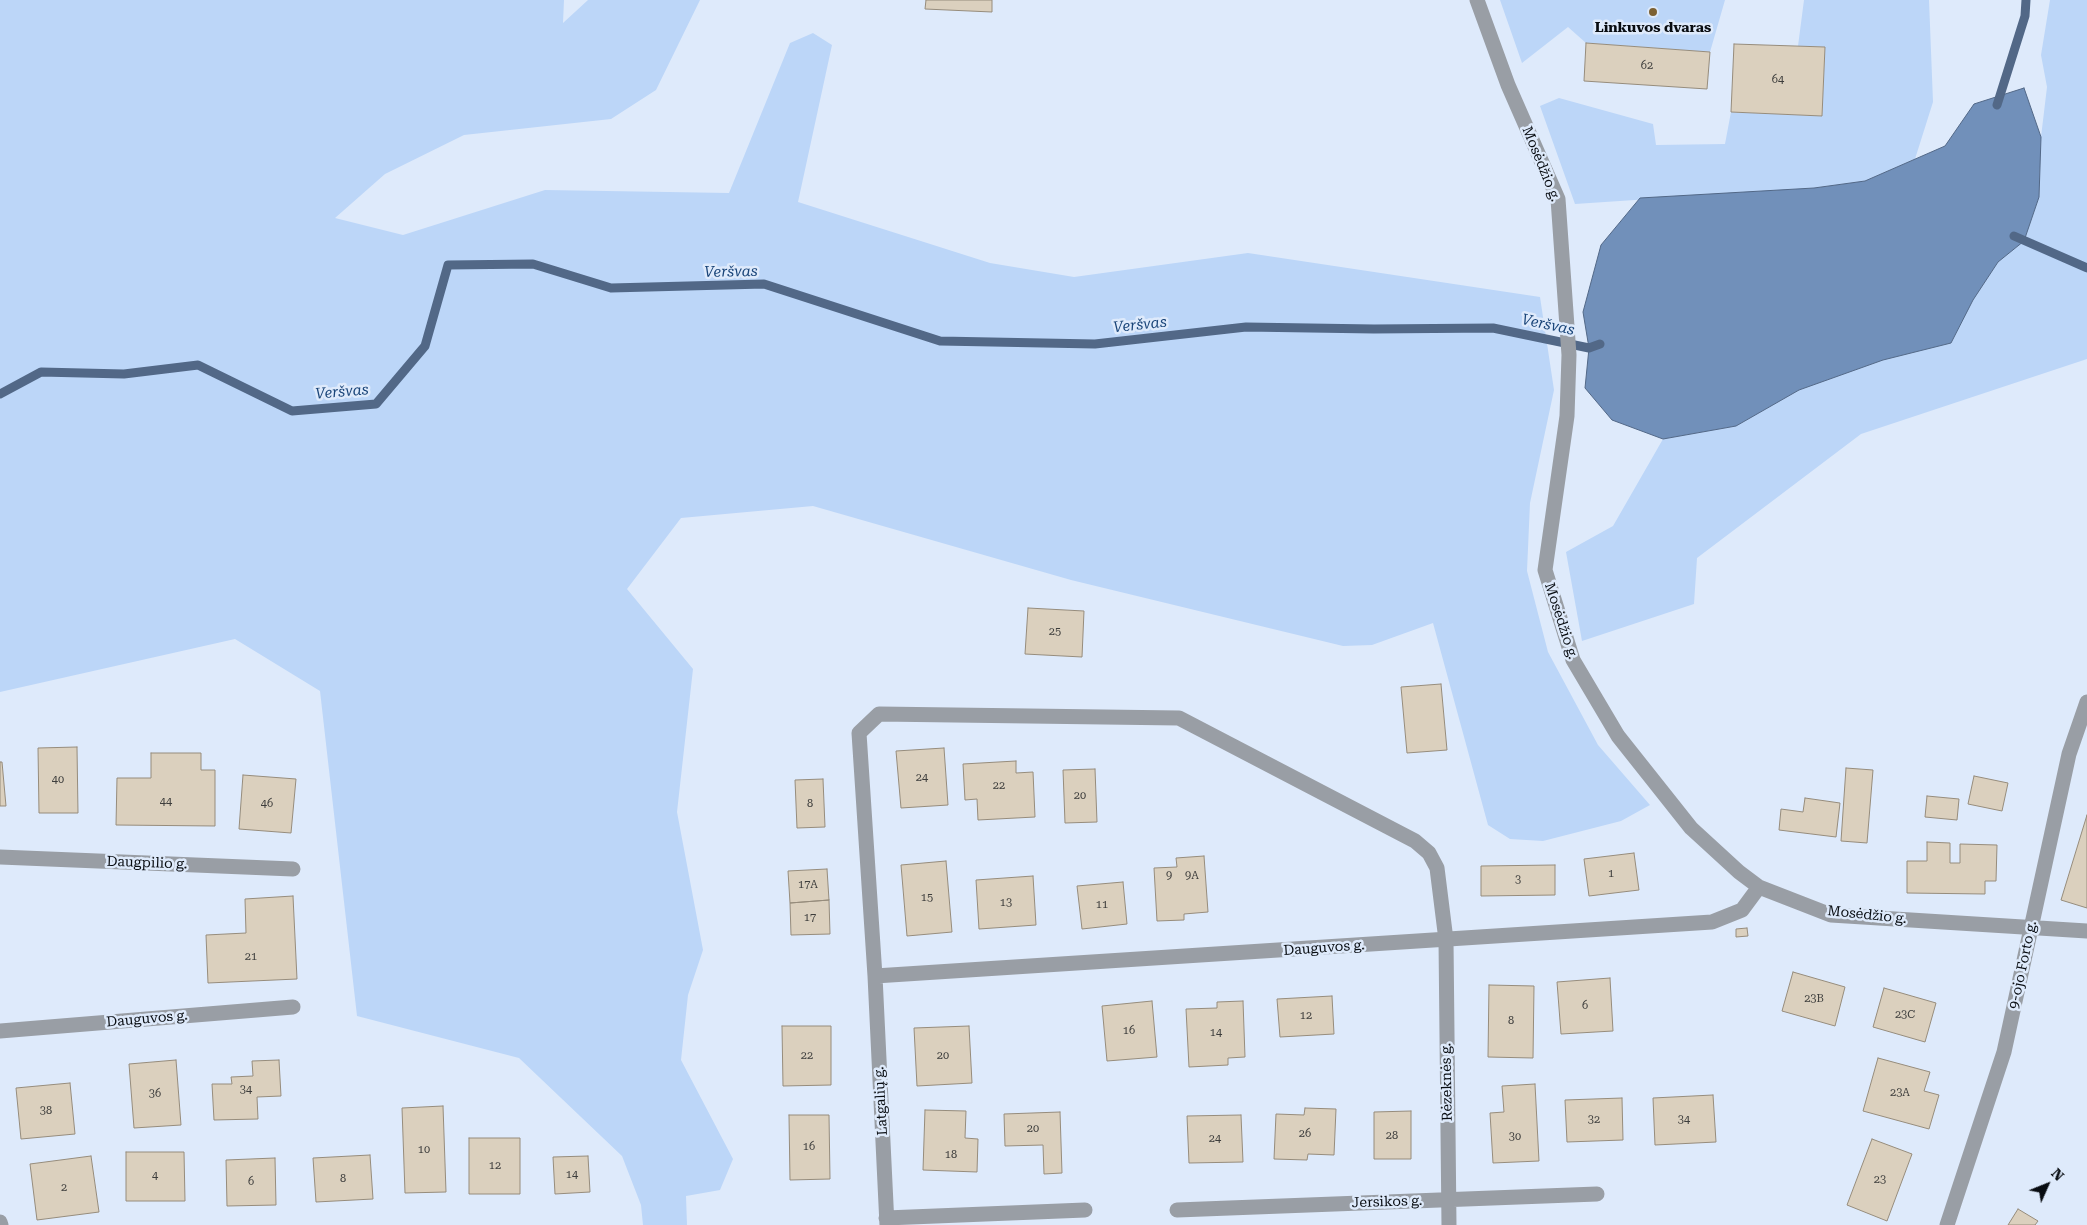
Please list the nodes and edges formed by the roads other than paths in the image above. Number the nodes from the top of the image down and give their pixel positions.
1 (1477, 0) edge
2 (2087, 702) edge
3 (0, 857) edge
4 (293, 869) dead end
5 (1759, 887) junction
6 (2031, 927) junction
7 (2087, 932) edge
8 (1446, 940) junction
9 (875, 976) junction
10 (293, 1007) dead end
11 (0, 1031) edge
12 (1596, 1194) dead end
13 (1449, 1200) junction
14 (1085, 1210) dead end
15 (1177, 1210) dead end
16 (886, 1221) edge
17 (1449, 1225) edge
18 (1947, 1225) edge

1 - 5 street, Mosėdžio g.
2 - 6 street, 9-ojo Forto g.
3 - 4 street, Daugpilio g.
5 - 6 street, Mosėdžio g.
5 - 8 street, Dauguvos g.
6 - 7 street, Mosėdžio g.
6 - 18 street, 9-ojo Forto g.
8 - 9 street, Dauguvos g.
8 - 9 street, Rėzeknės g.
8 - 13 street, Rėzeknės g.
9 - 16 street, Latgalių g.
10 - 11 street, Dauguvos g.
12 - 13 street, Jersikos g.
13 - 15 street, Jersikos g.
13 - 17 street, Rėzeknės g.
14 - 16 street

